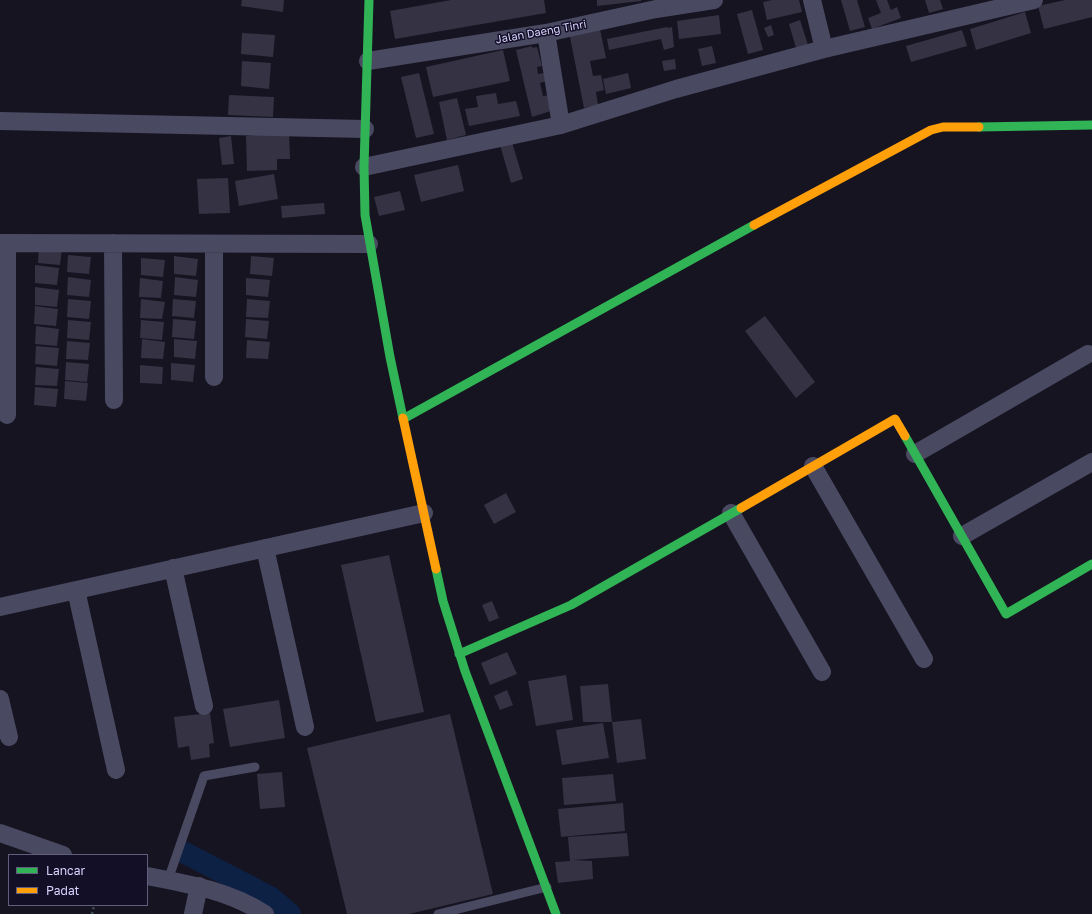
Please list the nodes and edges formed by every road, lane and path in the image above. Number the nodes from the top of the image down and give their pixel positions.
1 (369, 0) edge
2 (714, 0) edge
3 (812, 0) edge
4 (1034, 0) edge
5 (997, 4) edge
6 (546, 33) junction
7 (824, 49) junction
8 (368, 61) junction
9 (0, 121) edge
10 (562, 125) junction
11 (1092, 125) edge
12 (365, 129) junction
13 (364, 167) junction
14 (3, 243) edge
15 (113, 243) junction
16 (214, 244) junction
17 (369, 244) junction
18 (1088, 354) dead end
19 (214, 377) dead end
20 (114, 400) dead end
21 (7, 415) dead end
22 (403, 419) junction
23 (915, 454) junction
24 (1092, 462) edge
25 (813, 466) junction
26 (424, 513) junction
27 (731, 513) junction
28 (962, 536) junction
29 (265, 548) junction
30 (1092, 564) edge
31 (173, 568) junction
32 (76, 590) junction
33 (0, 607) edge
34 (460, 654) junction
35 (924, 659) dead end
36 (822, 672) dead end
37 (0, 699) edge
38 (204, 706) dead end
39 (305, 727) dead end
40 (9, 737) dead end
41 (255, 767) dead end
42 (116, 770) dead end
43 (0, 833) edge
44 (60, 854) edge
45 (148, 876) edge
46 (168, 880) junction
47 (198, 886) junction
48 (546, 887) junction
49 (193, 914) edge
50 (265, 914) edge
51 (438, 914) edge
52 (556, 914) edge

1 - 8 street
2 - 6 street, Jalan Daeng Tinri
3 - 7 street
4 - 5 street
5 - 7 street
6 - 8 street, Jalan Daeng Tinri
6 - 10 street
7 - 10 street
8 - 12 street
9 - 12 street
10 - 13 street
11 - 22 street
12 - 13 street
13 - 17 street
14 - 15 street
14 - 21 street
15 - 16 street
15 - 20 street
16 - 17 street
16 - 19 street
17 - 22 street
18 - 23 street
22 - 26 street
23 - 25 street
23 - 28 street
24 - 28 street
25 - 27 street
25 - 35 street
26 - 29 street
26 - 34 street
27 - 34 street
27 - 36 street
28 - 30 street
29 - 31 street
29 - 39 street
31 - 32 street
31 - 38 street
32 - 33 street
32 - 42 street
34 - 48 street
37 - 40 street
41 - 46 lane
43 - 44 street
45 - 46 street
46 - 47 street
47 - 49 street
47 - 50 street
48 - 51 lane
48 - 52 street

